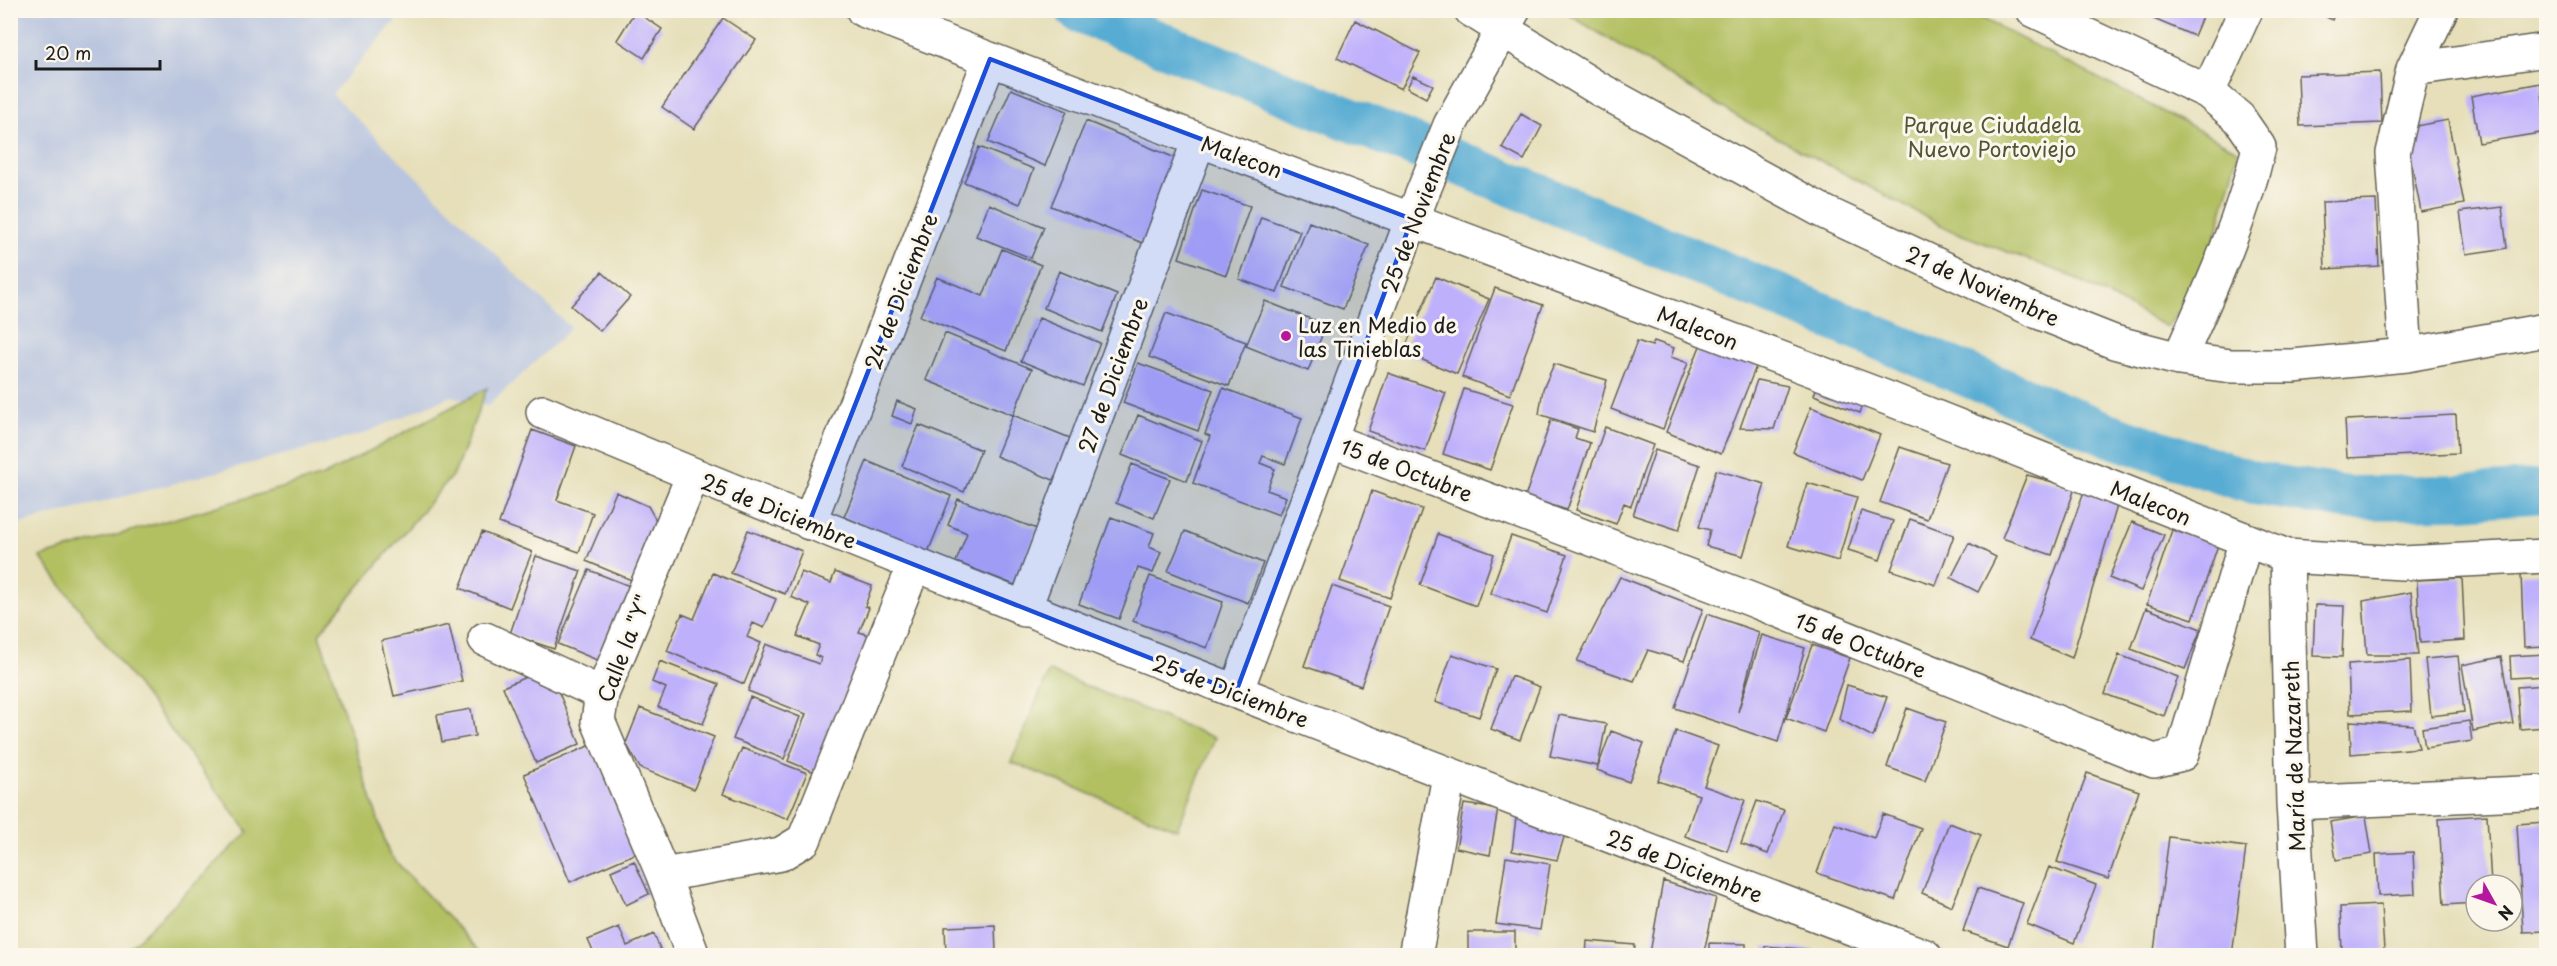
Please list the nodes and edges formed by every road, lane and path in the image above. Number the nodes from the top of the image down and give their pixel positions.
1 (863, 10) edge
2 (1471, 10) edge
3 (2033, 10) edge
4 (2246, 10) edge
5 (2441, 10) edge
6 (1508, 20) edge
7 (2547, 50) edge
8 (990, 59) junction
9 (2413, 69) junction
10 (2208, 92) junction
11 (1199, 140) junction
12 (1418, 205) junction
13 (2547, 330) edge
14 (2406, 355) junction
15 (2179, 359) junction
16 (543, 412) dead end
17 (1330, 440) junction
18 (693, 475) junction
19 (809, 523) junction
20 (2246, 540) junction
21 (2287, 556) junction
22 (2547, 556) edge
23 (914, 566) junction
24 (1024, 610) junction
25 (485, 639) dead end
26 (1236, 692) junction
27 (602, 694) junction
28 (1449, 776) junction
29 (2547, 792) edge
30 (2293, 803) junction
31 (663, 875) junction
32 (693, 956) edge
33 (1415, 956) edge
34 (1925, 956) edge
35 (2302, 956) edge

1 - 8 street, Malecon
2 - 6 street, 21 de Noviembre
3 - 10 street
4 - 10 street
5 - 9 street
6 - 12 street, 25 de Noviembre
6 - 15 street, 21 de Noviembre
7 - 9 street
8 - 11 street, Malecon
8 - 19 street, 24 de Diciembre
9 - 14 street
10 - 15 street
11 - 12 street, Malecon
11 - 24 street, 27 de Diciembre
12 - 17 street, 25 de Noviembre
12 - 20 street, Malecon
13 - 14 street, 21 de Noviembre
14 - 15 street, 21 de Noviembre
16 - 18 street, 25 de Diciembre
17 - 20 street, 15 de Octubre
17 - 26 street, 25 de Noviembre
18 - 19 street, 25 de Diciembre
18 - 27 street, Calle la "Y"
19 - 23 street, 25 de Diciembre
20 - 21 street, Malecon
21 - 22 street, Malecon
21 - 30 street, María de Nazareth
23 - 24 street, 25 de Diciembre
23 - 31 street
24 - 26 street, 25 de Diciembre
25 - 27 street
26 - 28 street, 25 de Diciembre
27 - 31 street, Calle la "Y"
28 - 33 street
28 - 34 street, 25 de Diciembre
29 - 30 street
30 - 35 street, María de Nazareth
31 - 32 street, Calle la "Y"

